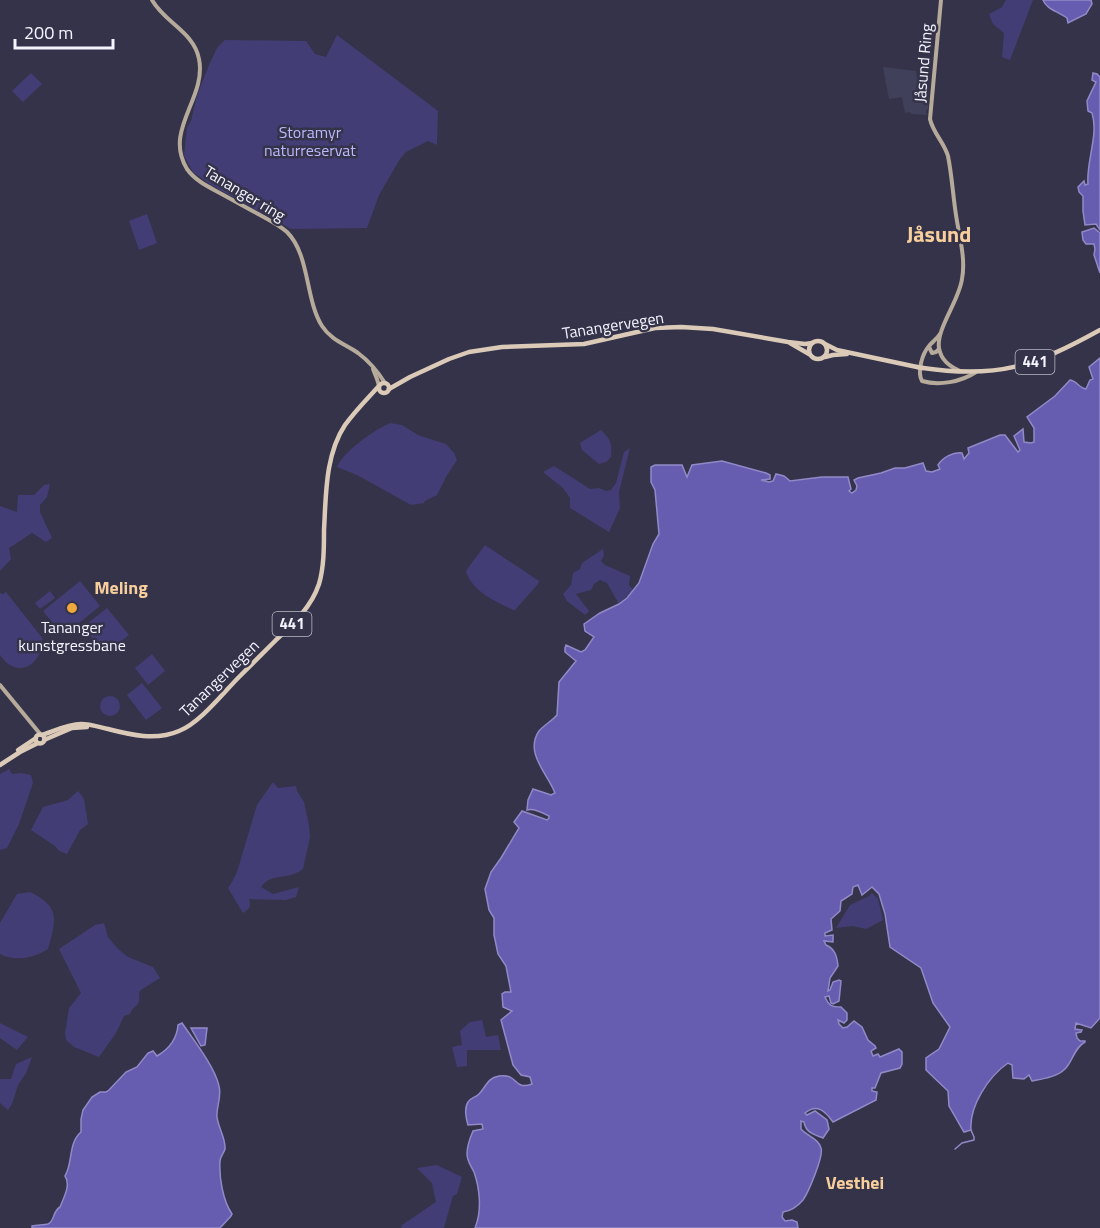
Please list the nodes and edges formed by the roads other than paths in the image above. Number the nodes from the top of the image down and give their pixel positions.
1 (152, 0) edge
2 (941, 0) edge
3 (1100, 330) edge
4 (941, 334) junction
5 (788, 342) junction
6 (812, 343) junction
7 (825, 344) junction
8 (928, 347) junction
9 (939, 349) junction
10 (855, 354) junction
11 (810, 355) junction
12 (823, 357) junction
13 (369, 363) junction
14 (963, 372) junction
15 (976, 372) junction
16 (387, 385) junction
17 (379, 386) junction
18 (382, 393) junction
19 (357, 411) junction
20 (0, 685) edge
21 (39, 738) junction
22 (0, 764) edge

1 - 13 main road, Tananger ring
2 - 4 main road, Jåsund Ring
3 - 15 main road, 441
4 - 8 main road, Jåsund Ring
4 - 9 main road, Jåsund Ring
5 - 6 main road, Tanangervegen / 441
5 - 11 main road, Tanangervegen / 441
5 - 16 main road, Tanangervegen / 441
6 - 7 main road, 441
6 - 11 main road
7 - 10 main road, 441
7 - 12 main road
8 - 9 main road
8 - 15 main road, Jåsund Ring
9 - 14 main road
10 - 12 main road, 441
10 - 14 main road, 441
11 - 12 main road, 441
13 - 16 main road, Tananger ring
13 - 17 main road
14 - 15 main road, 441
16 - 17 main road, 441
16 - 18 main road, 441
17 - 18 main road
17 - 19 main road, Tanangervegen / 441
18 - 19 main road, Tanangervegen / 441
19 - 21 main road, Tanangervegen / 441
20 - 21 main road
21 - 22 main road, Tanangervegen / 441

